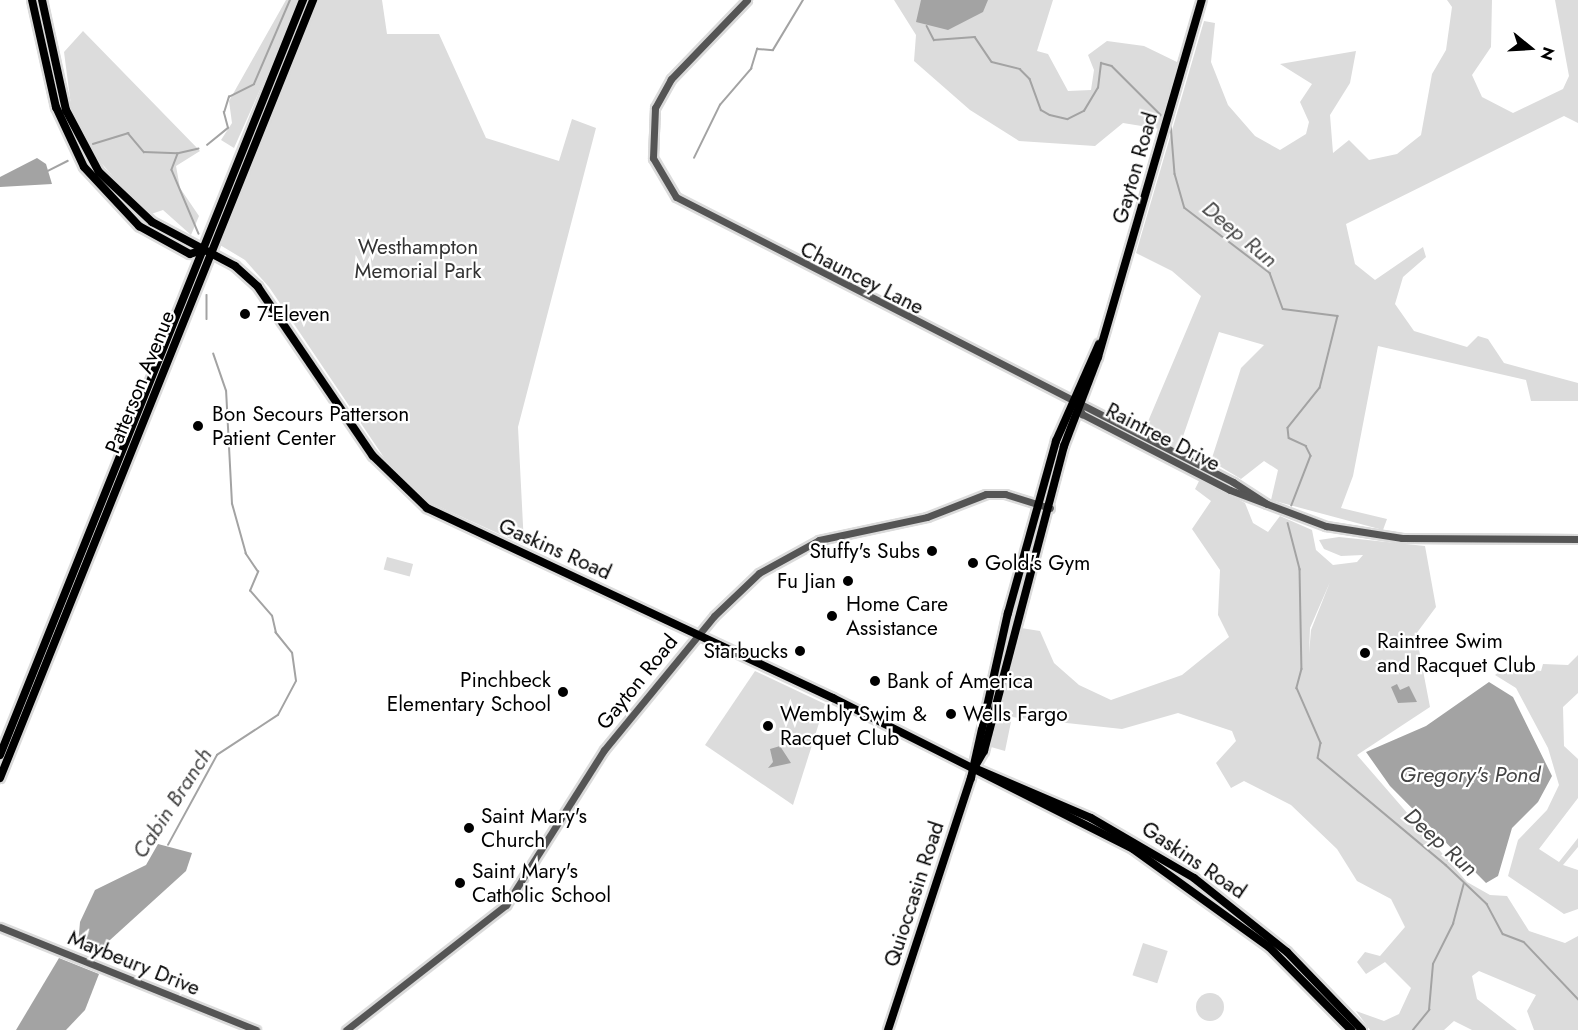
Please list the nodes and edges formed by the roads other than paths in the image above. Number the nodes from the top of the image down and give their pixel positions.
1 (32, 0) edge
2 (42, 0) edge
3 (303, 0) edge
4 (313, 0) edge
5 (747, 0) edge
6 (1202, 0) edge
7 (199, 251) junction
8 (210, 255) junction
9 (1075, 405) junction
10 (1045, 506) junction
11 (1578, 539) edge
12 (699, 635) junction
13 (0, 755) edge
14 (974, 768) junction
15 (0, 778) edge
16 (0, 927) edge
17 (256, 1030) edge
18 (346, 1030) edge
19 (888, 1030) edge
20 (1351, 1030) edge
21 (1362, 1030) edge

1 - 7 main road
2 - 7 main road
3 - 7 main road, Patterson Avenue
4 - 8 main road, Patterson Avenue
5 - 9 street, Chauncey Lane
6 - 9 main road, Gayton Road
7 - 8 main road, Gaskins Road
7 - 13 main road, Patterson Avenue
8 - 12 main road, Gaskins Road
8 - 15 main road, Patterson Avenue
9 - 10 main road, Gayton Road
9 - 11 street, Raintree Drive
10 - 12 street, Gayton Road
10 - 14 main road, Quioccasin Road
12 - 14 main road, Gaskins Road
12 - 18 street, Gayton Road
14 - 19 main road, Quioccasin Road
14 - 20 main road, Gaskins Road
14 - 21 main road, Gaskins Road
16 - 17 street, Maybeury Drive

